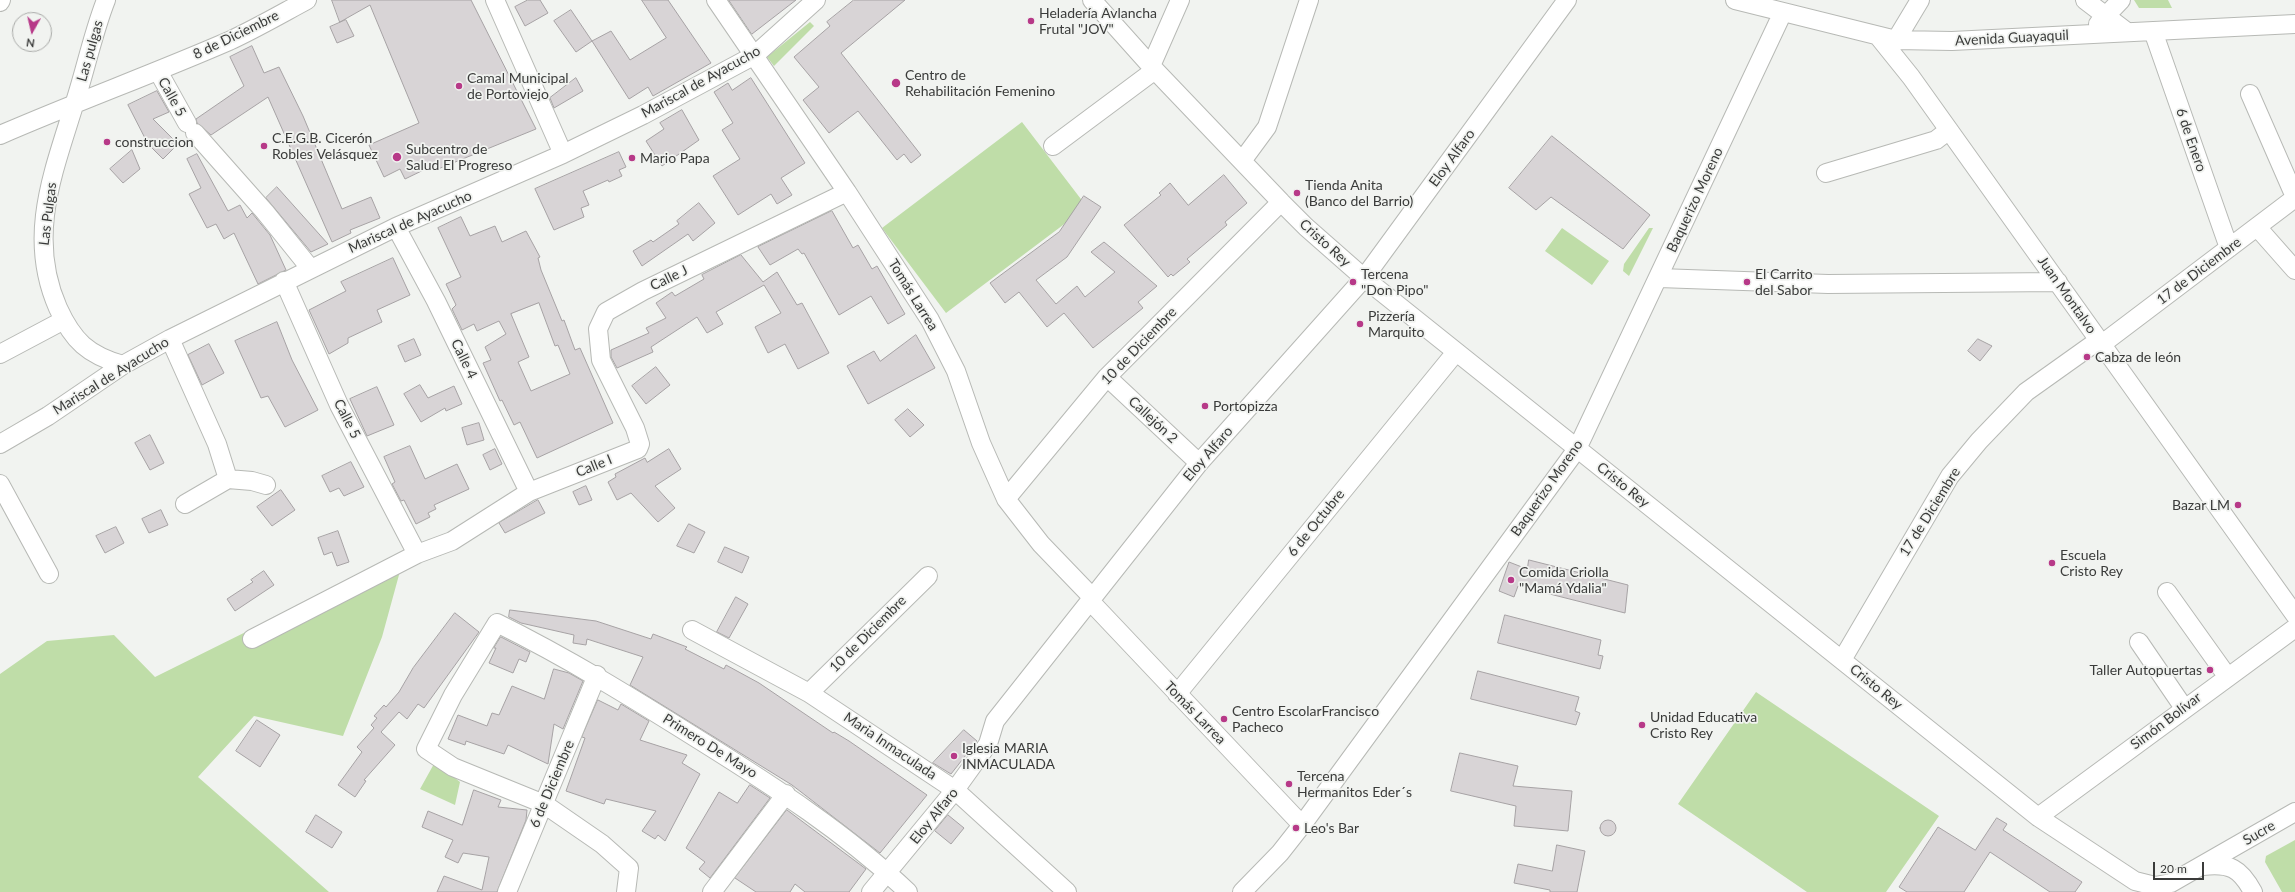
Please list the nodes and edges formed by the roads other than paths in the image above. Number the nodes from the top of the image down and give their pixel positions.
1 (106, 0) edge
2 (307, 0) edge
3 (495, 0) edge
4 (716, 0) edge
5 (816, 0) edge
6 (1092, 0) edge
7 (1180, 0) edge
8 (1309, 0) edge
9 (1567, 0) edge
10 (1735, 0) edge
11 (1920, 0) edge
12 (2085, 0) edge
13 (2121, 0) edge
14 (1783, 12) junction
15 (2106, 16) junction
16 (2295, 24) edge
17 (2153, 31) junction
18 (2127, 32) junction
19 (2088, 34) junction
20 (1878, 36) junction
21 (1896, 40) junction
22 (756, 55) junction
23 (1153, 68) junction
24 (161, 69) junction
25 (2250, 94) dead end
26 (75, 102) junction
27 (1949, 130) junction
28 (0, 134) edge
29 (1053, 146) dead end
30 (563, 154) junction
31 (1242, 161) junction
32 (1826, 173) dead end
33 (847, 192) junction
34 (2295, 197) edge
35 (1281, 202) junction
36 (2257, 227) junction
37 (396, 228) junction
38 (2228, 248) junction
39 (310, 268) junction
40 (2295, 270) edge
41 (1364, 278) junction
42 (1659, 278) junction
43 (284, 281) junction
44 (2058, 282) junction
45 (64, 320) junction
46 (170, 339) junction
47 (2101, 342) junction
48 (1456, 352) junction
49 (0, 354) edge
50 (123, 366) junction
51 (1107, 377) junction
52 (635, 428) joint
53 (0, 444) edge
54 (1577, 449) junction
55 (1199, 463) junction
56 (228, 479) junction
57 (0, 484) edge
58 (266, 485) dead end
59 (529, 492) junction
60 (1006, 499) junction
61 (185, 504) dead end
62 (417, 554) junction
63 (49, 574) dead end
64 (928, 576) dead end
65 (2167, 592) dead end
66 (1091, 599) junction
67 (2295, 615) edge
68 (2295, 628) edge
69 (692, 630) dead end
70 (252, 639) dead end
71 (2139, 642) dead end
72 (1842, 660) junction
73 (597, 675) junction
74 (2227, 676) junction
75 (809, 693) junction
76 (1177, 694) junction
77 (2184, 708) junction
78 (955, 790) junction
79 (786, 794) junction
80 (544, 804) junction
81 (2295, 812) edge
82 (2038, 817) junction
83 (1302, 825) junction
84 (2253, 836) junction
85 (2202, 866) junction
86 (887, 872) junction
87 (2249, 884) edge
88 (507, 892) edge
89 (626, 892) edge
90 (712, 892) edge
91 (870, 892) edge
92 (908, 892) edge
93 (1067, 892) edge
94 (1242, 892) edge

1 - 26 street, Las pulgas
2 - 24 street, 8 de Diciembre
3 - 30 street
4 - 22 street, Tomás Larrea
5 - 22 street, Mariscal de Ayacucho
6 - 23 street, Cristo Rey
7 - 23 street
8 - 31 street
9 - 41 street, Eloy Alfaro
10 - 14 street, Avenida Guayaquil
11 - 21 street
12 - 15 street
13 - 15 street
14 - 20 street, Avenida Guayaquil
14 - 42 street, Baquerizo Moreno
15 - 18 street
15 - 19 street
16 - 17 street, Avenida Guayaquil
17 - 18 street, Avenida Guayaquil
17 - 38 street, 6 de Enero
18 - 19 street, Avenida Guayaquil
19 - 21 street, Avenida Guayaquil
20 - 21 street, Avenida Guayaquil
20 - 27 street, Juan Montalvo
22 - 30 street, Mariscal de Ayacucho
22 - 33 street, Tomás Larrea
23 - 29 street
23 - 31 street, Cristo Rey
24 - 26 street
24 - 39 street, Calle 5
25 - 34 street
26 - 28 street
26 - 45 street, Las Pulgas
27 - 32 street
27 - 44 street, Juan Montalvo
30 - 37 street, Mariscal de Ayacucho
31 - 35 street, Cristo Rey
33 - 52 street, Calle J
33 - 60 street, Tomás Larrea
34 - 36 street, 17 de Diciembre
35 - 41 street, Cristo Rey
35 - 51 street, 10 de Diciembre
36 - 38 street, 17 de Diciembre
36 - 40 street
37 - 39 street, Mariscal de Ayacucho
37 - 59 street, Calle 4
38 - 47 street, 17 de Diciembre
39 - 43 street, Mariscal de Ayacucho
41 - 48 street, Cristo Rey
41 - 55 street, Eloy Alfaro
42 - 44 street
42 - 54 street, Baquerizo Moreno
43 - 46 street, Mariscal de Ayacucho
43 - 62 street, Calle 5
44 - 47 street, Juan Montalvo
45 - 49 street
45 - 50 street, Las Pulgas
46 - 50 street, Mariscal de Ayacucho
46 - 56 street
47 - 67 street, Juan Montalvo
47 - 72 street, 17 de Diciembre
48 - 54 street, Cristo Rey
48 - 76 street, 6 de Octubre
50 - 53 street, Mariscal de Ayacucho
51 - 55 street, Callejón 2
51 - 60 street, 10 de Diciembre
52 - 59 street, Calle I
54 - 72 street, Cristo Rey
54 - 83 street, Baquerizo Moreno
55 - 66 street, Eloy Alfaro
56 - 58 street
56 - 61 street
57 - 63 street
59 - 62 street
60 - 66 street, Tomás Larrea
62 - 70 street
64 - 75 street, 10 de Diciembre
65 - 74 street
66 - 76 street, Tomás Larrea
66 - 78 street, Eloy Alfaro
68 - 74 street, Simón Bolívar
69 - 75 street, Maria Inmaculada
71 - 77 street
72 - 82 street, Cristo Rey
73 - 79 street, Primero De Mayo
73 - 80 street, 6 de Diciembre
73 - 80 street, Primero De Mayo
74 - 77 street, Simón Bolívar
75 - 78 street, Maria Inmaculada
76 - 83 street, Tomás Larrea
77 - 82 street, Simón Bolívar
78 - 86 street, Eloy Alfaro
78 - 93 street, Maria Inmaculada
79 - 86 street, Primero De Mayo
79 - 90 street
80 - 88 street, 6 de Diciembre
80 - 89 street
81 - 84 street, Sucre
82 - 85 street, Cristo Rey
83 - 94 street, Baquerizo Moreno
84 - 85 street, Sucre
84 - 87 street
85 - 87 street
86 - 91 street, Eloy Alfaro
86 - 92 street, Primero De Mayo

